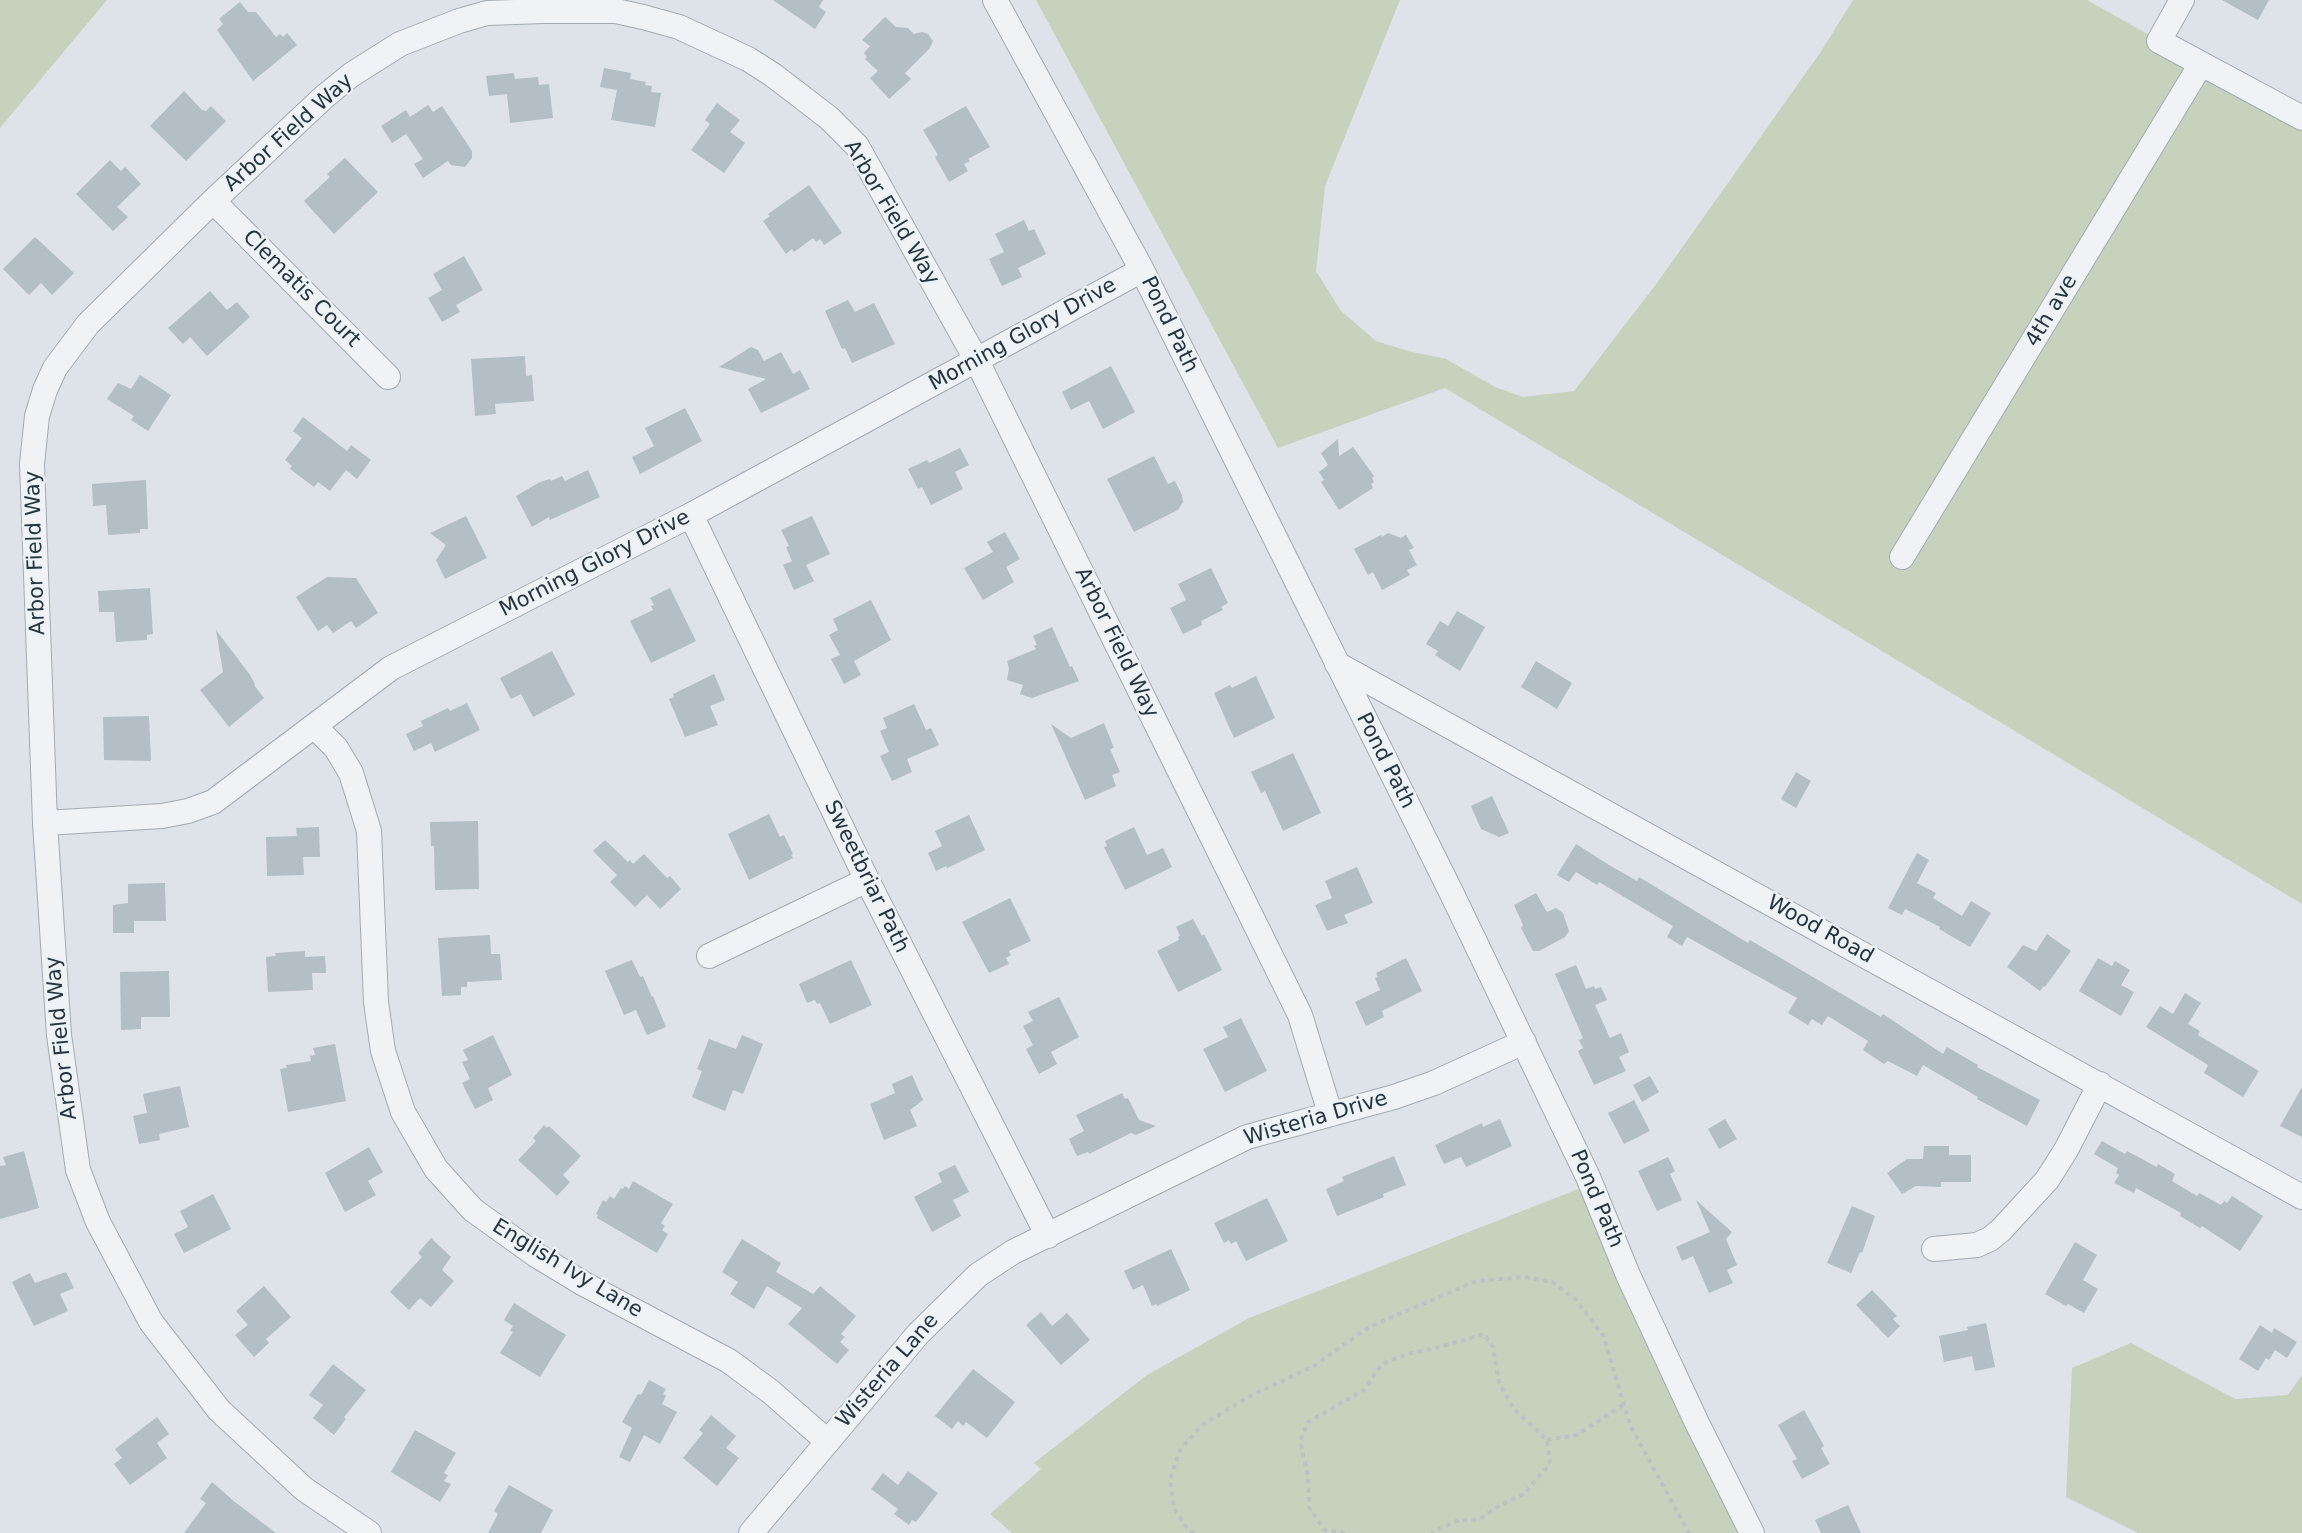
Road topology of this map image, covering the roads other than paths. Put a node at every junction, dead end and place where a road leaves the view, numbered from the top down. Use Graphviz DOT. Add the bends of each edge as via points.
graph roads {
  1 [pos="995,0"];
  2 [pos="2182,0"];
  3 [pos="2201,64"];
  4 [pos="2302,118"];
  5 [pos="213,201"];
  6 [pos="1142,270"];
  7 [pos="977,361"];
  8 [pos="388,377"];
  9 [pos="691,515"];
  10 [pos="1902,557"];
  11 [pos="1337,664"];
  12 [pos="314,726"];
  13 [pos="45,823"];
  14 [pos="867,880"];
  15 [pos="709,956"];
  16 [pos="1524,1042"];
  17 [pos="2100,1084"];
  18 [pos="1330,1113"];
  19 [pos="2302,1197"];
  20 [pos="1048,1236"];
  21 [pos="1934,1249"];
  22 [pos="827,1441"];
  23 [pos="369,1533"];
  24 [pos="751,1533"];
  25 [pos="1752,1533"];
  1 -- 6 [label="street, Pond Path"];
  2 -- 3 [label="street" via="2159,40"];
  3 -- 4 [label="street"];
  3 -- 10 [label="street, 4th ave"];
  5 -- 7 [label="street, Arbor Field Way" via="324,97 400,44 487,13 616,12 643,17 679,27 748,59 829,118 857,146"];
  5 -- 8 [label="street, Clematis Court"];
  5 -- 13 [label="street, Arbor Field Way" via="77,337 55,368 37,416 32,464"];
  6 -- 7 [label="street, Morning Glory Drive"];
  6 -- 11 [label="street, Pond Path"];
  7 -- 9 [label="street, Morning Glory Drive"];
  7 -- 18 [label="street, Arbor Field Way" via="1300,1015"];
  9 -- 12 [label="street, Morning Glory Drive" via="391,668"];
  9 -- 14 [label="street, Sweetbriar Path"];
  11 -- 16 [label="street, Pond Path"];
  11 -- 17 [label="street, Wood Road"];
  12 -- 13 [label="street, Morning Glory Drive" via="213,802 162,816"];
  12 -- 22 [label="street, English Ivy Lane" via="336,748 351,773 369,831 376,1002 383,1051 403,1112 436,1169 473,1210 536,1255 729,1360"];
  13 -- 23 [label="street, Arbor Field Way" via="67,1104 78,1170 98,1221 151,1322 219,1410 304,1489"];
  14 -- 15 [label="street"];
  14 -- 20 [label="street, Sweetbriar Path"];
  16 -- 18 [label="street, Wisteria Drive" via="1434,1083"];
  16 -- 25 [label="street, Pond Path" via="1588,1177 1628,1275"];
  17 -- 19 [label="street, Wood Road"];
  17 -- 21 [label="street" via="2047,1180 2001,1230 1977,1245"];
  18 -- 20 [label="street, Wisteria Drive" via="1247,1137"];
  20 -- 22 [label="street, Wisteria Lane" via="1013,1252 978,1275 918,1334"];
  22 -- 24 [label="street, Wisteria Lane"];
}
